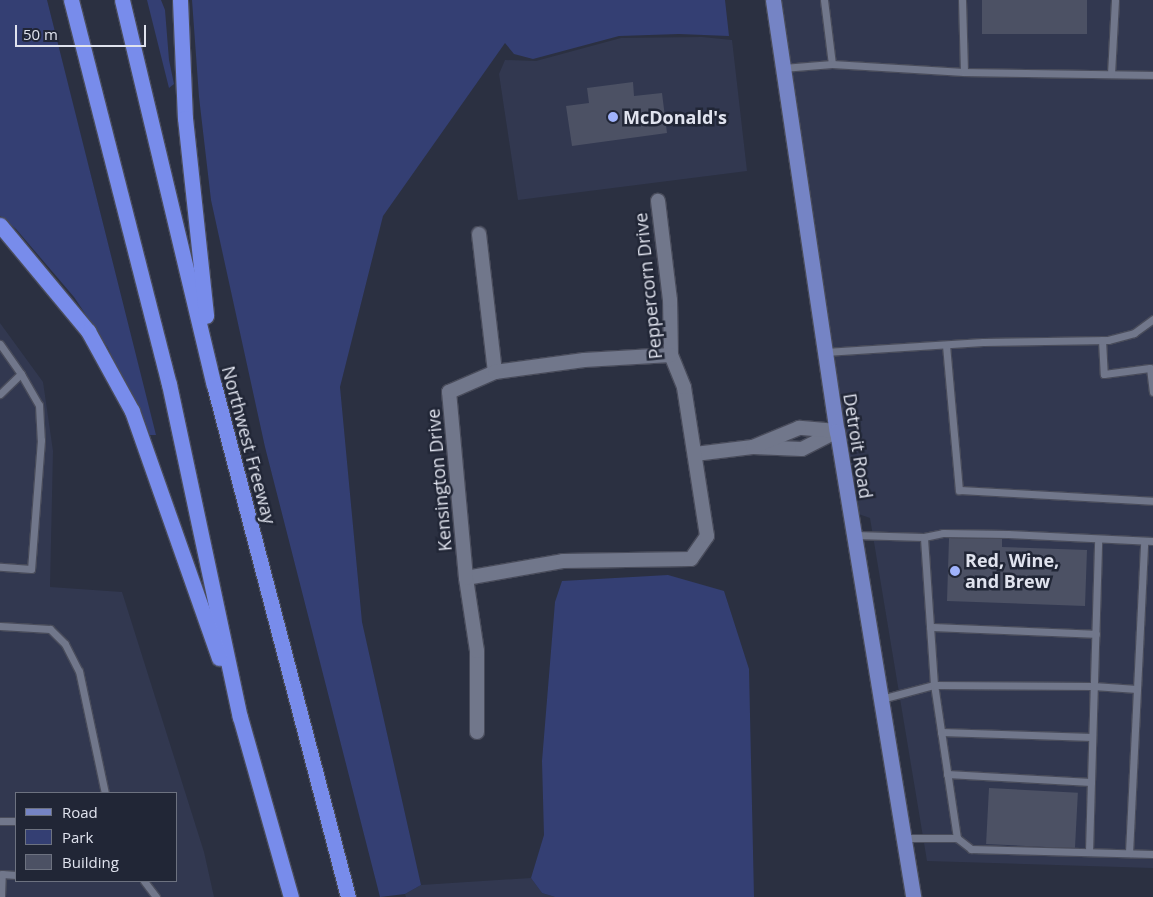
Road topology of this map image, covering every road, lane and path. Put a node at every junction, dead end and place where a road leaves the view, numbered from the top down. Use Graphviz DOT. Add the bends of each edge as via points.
graph roads {
  1 [pos="72,0"];
  2 [pos="122,0"];
  3 [pos="180,0"];
  4 [pos="773,0"];
  5 [pos="824,0"];
  6 [pos="962,0"];
  7 [pos="1115,0"];
  8 [pos="832,64"];
  9 [pos="783,68"];
  10 [pos="964,72"];
  11 [pos="1111,74"];
  12 [pos="1153,75"];
  13 [pos="658,201"];
  14 [pos="0,225"];
  15 [pos="480,234"];
  16 [pos="1153,319"];
  17 [pos="1102,340"];
  18 [pos="0,344"];
  19 [pos="946,345"];
  20 [pos="825,352"];
  21 [pos="671,355"];
  22 [pos="495,372"];
  23 [pos="22,374"];
  24 [pos="214,384"];
  25 [pos="1153,392"];
  26 [pos="0,394"];
  27 [pos="837,431"];
  28 [pos="753,447"];
  29 [pos="695,454"];
  30 [pos="1153,501"];
  31 [pos="854,535"];
  32 [pos="924,537"];
  33 [pos="1098,540"];
  34 [pos="1144,541"];
  35 [pos="1153,541"];
  36 [pos="0,567"];
  37 [pos="466,578"];
  38 [pos="0,626"];
  39 [pos="930,627"];
  40 [pos="1096,634"];
  41 [pos="934,685"];
  42 [pos="1093,686"];
  43 [pos="1137,689"];
  44 [pos="880,699"];
  45 [pos="240,717"];
  46 [pos="478,732"];
  47 [pos="941,732"];
  48 [pos="1092,738"];
  49 [pos="947,774"];
  50 [pos="1091,782"];
  51 [pos="105,792"];
  52 [pos="0,821"];
  53 [pos="15,821"];
  54 [pos="903,838"];
  55 [pos="956,838"];
  56 [pos="1089,852"];
  57 [pos="1129,853"];
  58 [pos="1153,854"];
  59 [pos="15,874"];
  60 [pos="145,882"];
  61 [pos="0,897"];
  62 [pos="156,897"];
  63 [pos="291,897"];
  64 [pos="348,897"];
  65 [pos="912,897"];
  1 -- 45 [label="highway" via="169,384"];
  2 -- 24 [label="highway, Northwest Freeway"];
  3 -- 24 [label="highway" via="185,118"];
  4 -- 9 [label="main road, Detroit Road"];
  5 -- 8 [label="lane"];
  6 -- 10 [label="lane"];
  7 -- 11 [label="lane"];
  8 -- 9 [label="lane"];
  8 -- 10 [label="lane"];
  9 -- 20 [label="main road, Detroit Road"];
  10 -- 11 [label="lane"];
  11 -- 12 [label="lane"];
  13 -- 21 [label="street, Peppercorn Drive" via="670,300"];
  14 -- 45 [label="highway" via="88,331 132,411"];
  15 -- 22 [label="street"];
  16 -- 17 [label="lane" via="1134,333"];
  17 -- 19 [label="lane"];
  17 -- 25 [label="lane" via="1104,374 1150,368"];
  18 -- 23 [label="lane"];
  19 -- 20 [label="lane"];
  19 -- 30 [label="lane" via="959,490"];
  20 -- 27 [label="main road, Detroit Road"];
  21 -- 22 [label="street, Kensington Drive" via="584,360"];
  21 -- 29 [label="street, Peppercorn Drive" via="684,387"];
  22 -- 37 [label="street, Kensington Drive" via="449,392"];
  23 -- 26 [label="lane"];
  23 -- 36 [label="lane" via="39,405 40,414 32,569"];
  24 -- 64 [label="highway, Northwest Freeway"];
  27 -- 28 [label="street" via="799,428"];
  27 -- 28 [label="street" via="802,449"];
  27 -- 31 [label="main road, Detroit Road"];
  28 -- 29 [label="street"];
  29 -- 37 [label="street, Peppercorn Drive" via="707,536 691,559 563,561"];
  31 -- 32 [label="lane"];
  31 -- 44 [label="main road, Detroit Road"];
  32 -- 33 [label="lane" via="944,533 1008,534"];
  32 -- 39 [label="lane"];
  33 -- 34 [label="lane"];
  33 -- 40 [label="lane"];
  34 -- 35 [label="lane"];
  34 -- 43 [label="lane"];
  37 -- 46 [label="street, Kensington Drive" via="477,651"];
  38 -- 51 [label="lane" via="50,629 65,644 79,671"];
  39 -- 40 [label="lane"];
  39 -- 41 [label="lane"];
  40 -- 42 [label="lane"];
  41 -- 42 [label="lane"];
  41 -- 44 [label="lane"];
  41 -- 47 [label="lane"];
  42 -- 43 [label="lane"];
  42 -- 48 [label="lane"];
  43 -- 57 [label="lane"];
  44 -- 54 [label="main road, Detroit Road"];
  45 -- 63 [label="highway"];
  47 -- 48 [label="lane"];
  47 -- 49 [label="lane"];
  48 -- 50 [label="lane"];
  49 -- 50 [label="lane"];
  49 -- 55 [label="lane"];
  50 -- 56 [label="lane"];
  52 -- 53 [label="lane"];
  54 -- 55 [label="lane"];
  54 -- 65 [label="main road, Detroit Road"];
  55 -- 56 [label="lane" via="972,849"];
  56 -- 57 [label="lane"];
  57 -- 58 [label="lane"];
  59 -- 61 [label="lane" via="2,874"];
  60 -- 62 [label="lane"];
}
